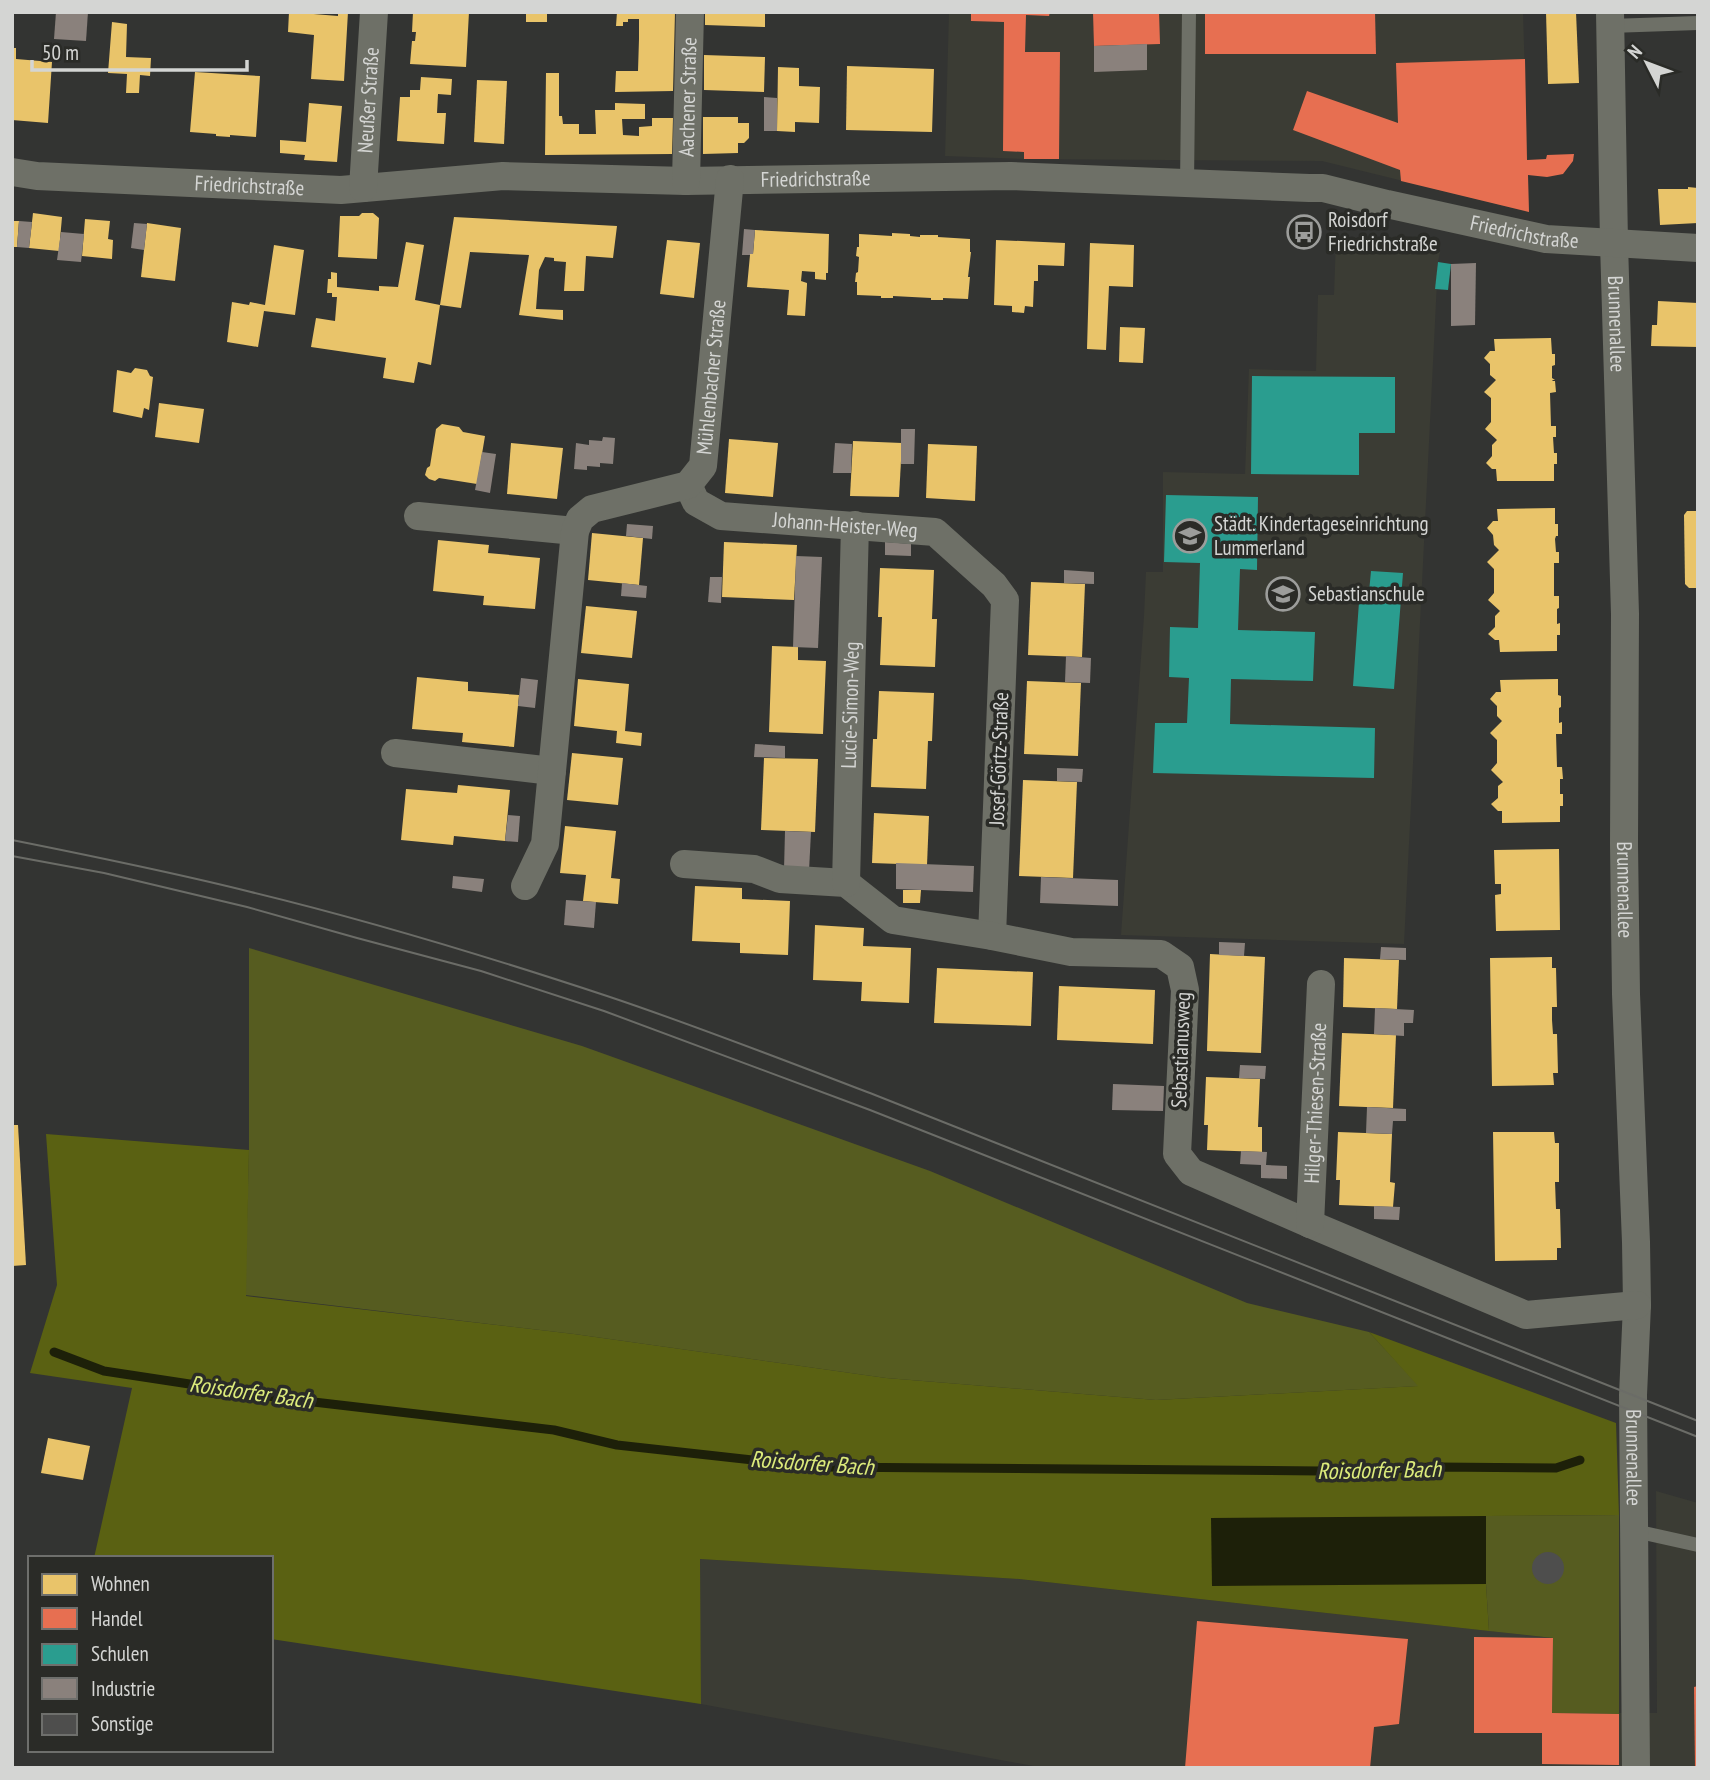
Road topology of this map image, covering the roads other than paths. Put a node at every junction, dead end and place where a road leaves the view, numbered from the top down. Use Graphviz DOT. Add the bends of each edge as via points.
graph roads {
  1 [pos="374,12"];
  2 [pos="690,12"];
  3 [pos="1189,12"];
  4 [pos="1610,19"];
  5 [pos="1698,23"];
  6 [pos="12,172"];
  7 [pos="730,179"];
  8 [pos="686,181"];
  9 [pos="1187,184"];
  10 [pos="363,188"];
  11 [pos="1614,243"];
  12 [pos="1698,248"];
  13 [pos="688,485"];
  14 [pos="418,516"];
  15 [pos="855,525"];
  16 [pos="575,531"];
  17 [pos="994,585"];
  18 [pos="395,753"];
  19 [pos="552,771"];
  20 [pos="684,864"];
  21 [pos="846,883"];
  22 [pos="525,886"];
  23 [pos="992,936"];
  24 [pos="1321,984"];
  25 [pos="1310,1224"];
  26 [pos="1637,1305"];
  27 [pos="1635,1531"];
  28 [pos="1698,1545"];
  29 [pos="1636,1768"];
  1 -- 10 [label="street, Neußer Straße"];
  2 -- 8 [label="street, Aachener Straße"];
  3 -- 9 [label="lane"];
  4 -- 5 [label="lane"];
  4 -- 11 [label="street, Brunnenallee"];
  6 -- 10 [label="street, Friedrichstraße"];
  7 -- 8 [label="street, Friedrichstraße"];
  7 -- 9 [label="street, Friedrichstraße" via="1011,176"];
  7 -- 13 [label="street, Mühlenbacher Straße" via="703,467"];
  8 -- 10 [label="street, Friedrichstraße" via="503,176"];
  9 -- 11 [label="street, Friedrichstraße" via="1323,188 1546,239"];
  11 -- 12 [label="street, Friedrichstraße"];
  11 -- 26 [label="street, Brunnenallee" via="1625,602 1626,994"];
  13 -- 15 [label="street, Johann-Heister-Weg" via="696,502 721,516"];
  13 -- 16 [label="street" via="592,509"];
  14 -- 16 [label="street"];
  15 -- 17 [label="street, Johann-Heister-Weg" via="934,531"];
  15 -- 21 [label="street, Lucie-Simon-Weg"];
  16 -- 19 [label="street"];
  17 -- 23 [label="street, Josef-Görtz-Straße" via="1005,600"];
  18 -- 19 [label="street"];
  19 -- 22 [label="street" via="545,844"];
  20 -- 21 [label="street" via="754,869 780,879"];
  21 -- 23 [label="street, Sebastianusweg" via="893,920"];
  23 -- 25 [label="street, Sebastianusweg" via="1071,952 1161,954 1180,967 1185,990 1177,1154 1191,1172"];
  24 -- 25 [label="street, Hilger-Thiesen-Straße"];
  25 -- 26 [label="street, Sebastianusweg" via="1527,1315"];
  26 -- 27 [label="street, Brunnenallee"];
  27 -- 28 [label="lane"];
  27 -- 29 [label="street, Brunnenallee"];
}
